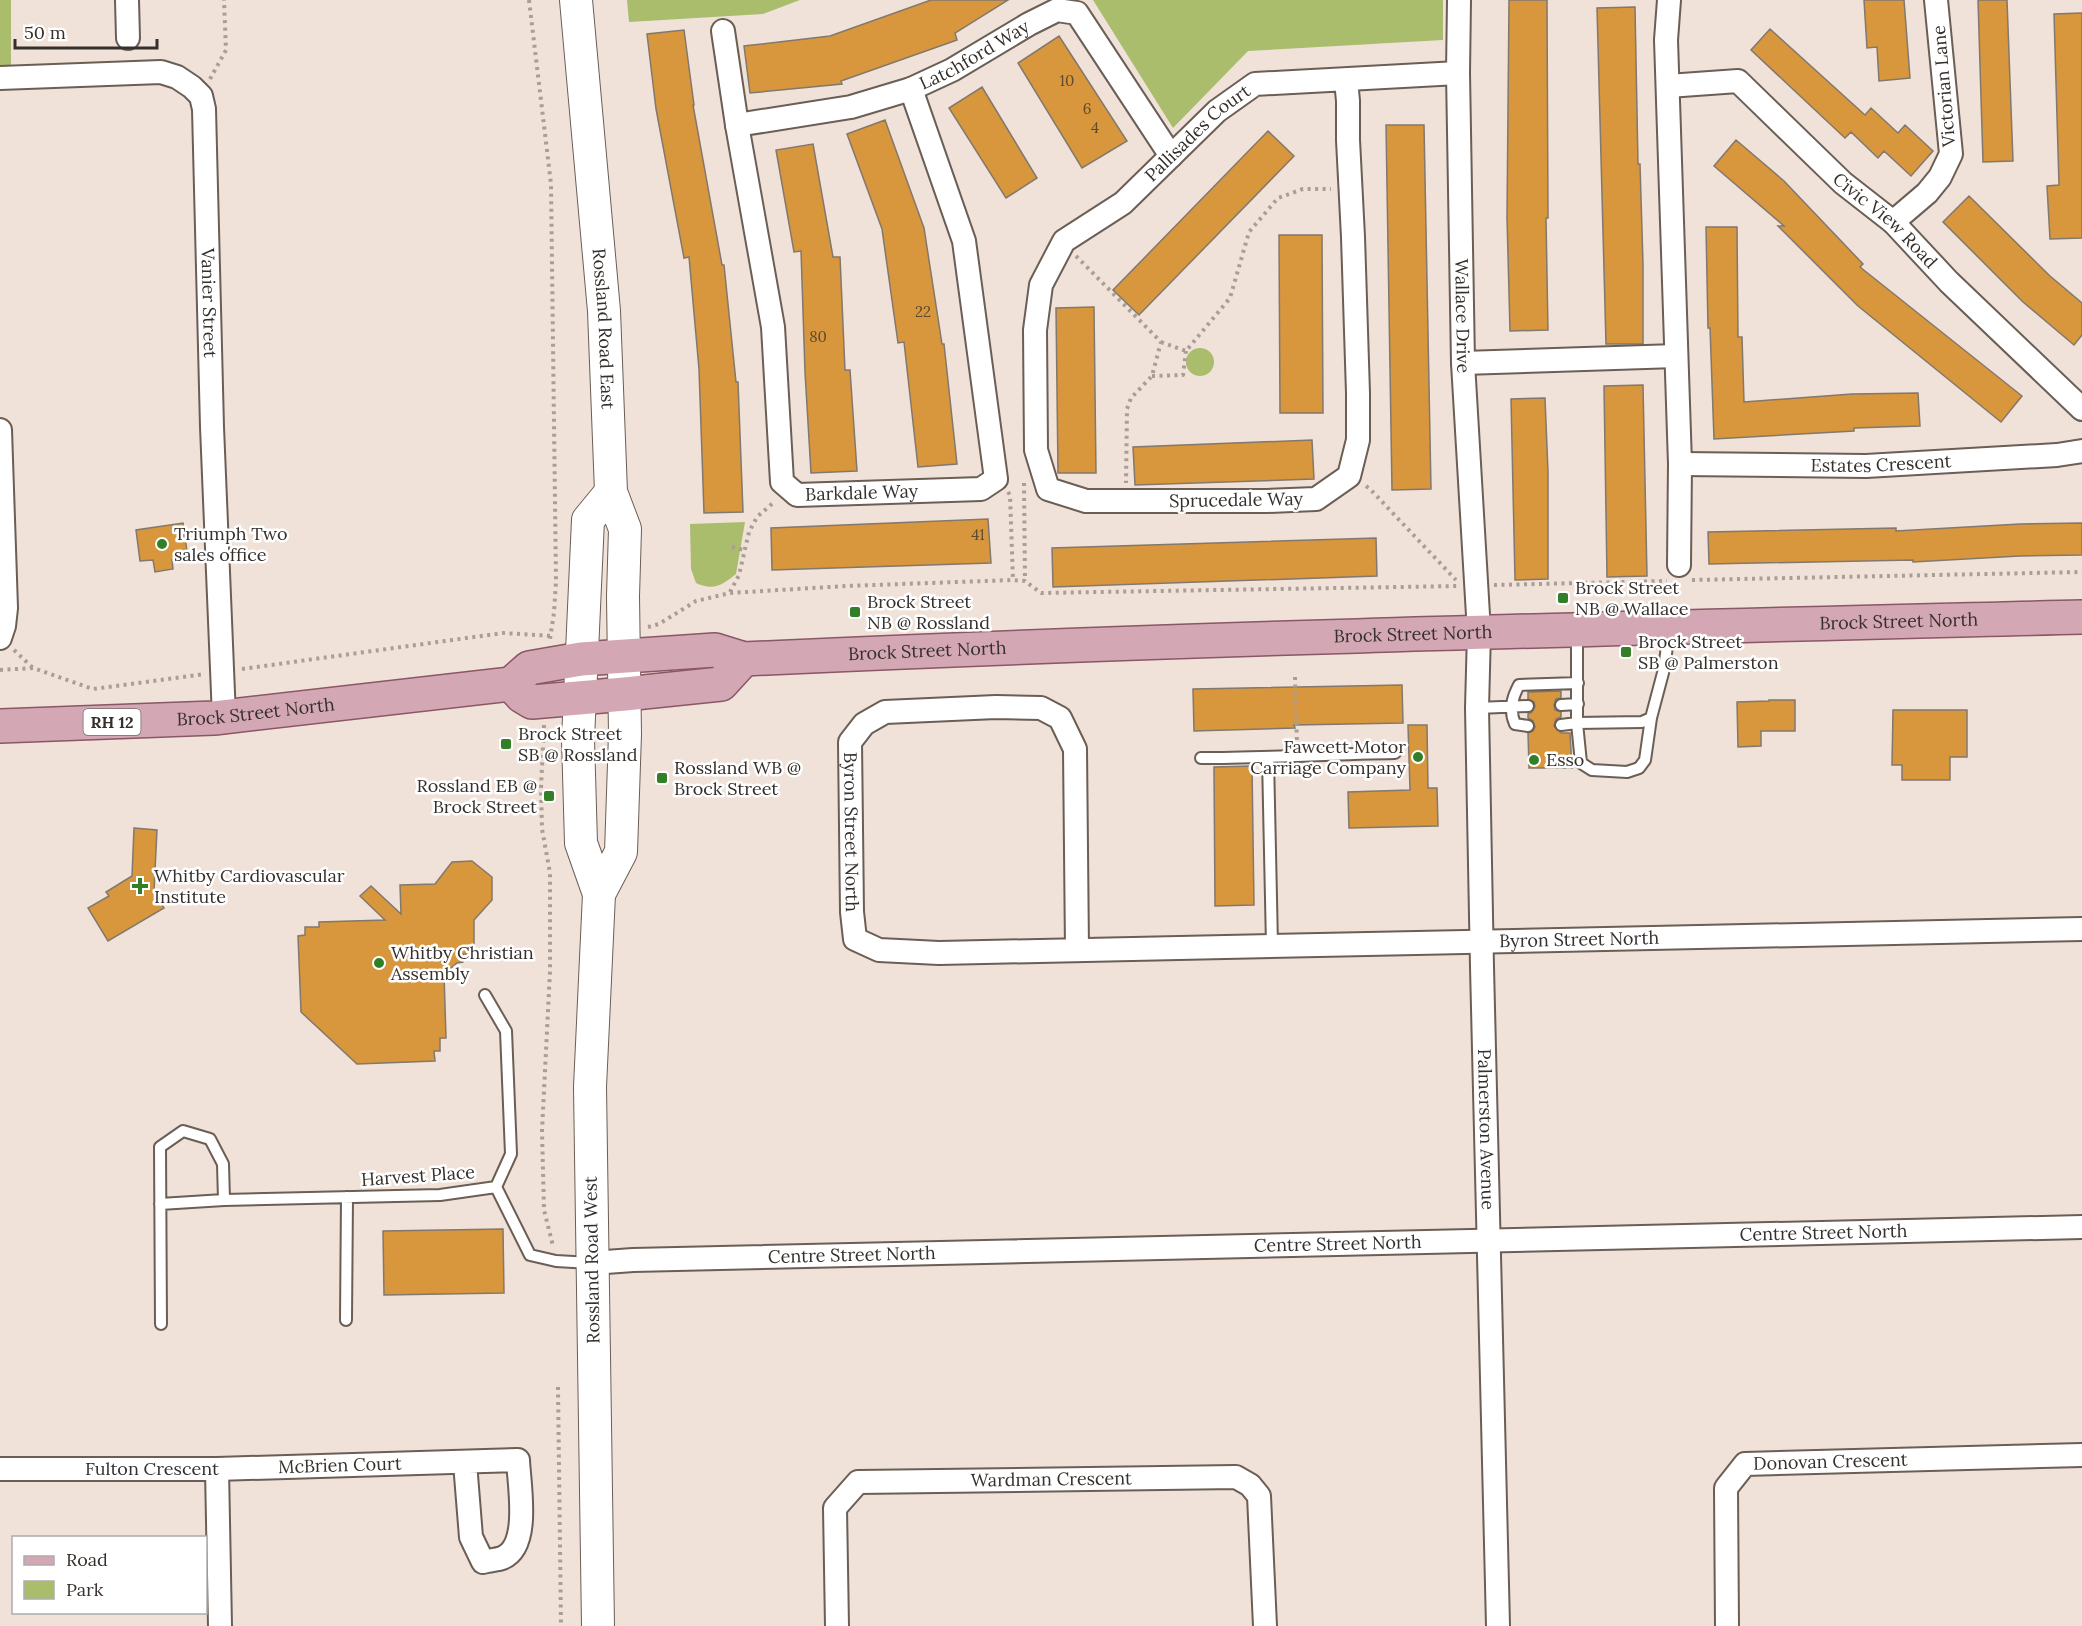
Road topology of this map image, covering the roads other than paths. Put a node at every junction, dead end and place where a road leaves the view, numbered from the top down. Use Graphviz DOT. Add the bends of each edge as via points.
graph roads {
  1 [pos="127,0"];
  2 [pos="576,0"];
  3 [pos="1459,0"];
  4 [pos="1669,0"];
  5 [pos="1936,0"];
  6 [pos="723,31"];
  7 [pos="128,38"];
  8 [pos="1458,74"];
  9 [pos="0,78"];
  10 [pos="1346,80"];
  11 [pos="1668,86"];
  12 [pos="911,89"];
  13 [pos="737,125"];
  14 [pos="1171,156"];
  15 [pos="1893,222"];
  16 [pos="1064,241"];
  17 [pos="1676,356"];
  18 [pos="1463,363"];
  19 [pos="2082,409"];
  20 [pos="0,430"];
  21 [pos="2082,451"];
  22 [pos="1680,464"];
  23 [pos="611,492"];
  24 [pos="1679,575"];
  25 [pos="2082,617"];
  26 [pos="1669,627"];
  27 [pos="1577,628"];
  28 [pos="1479,632"];
  29 [pos="1,638"];
  30 [pos="625,645"];
  31 [pos="582,646"];
  32 [pos="744,659"];
  33 [pos="1578,683"];
  34 [pos="511,684"];
  35 [pos="625,694"];
  36 [pos="579,696"];
  37 [pos="1578,704"];
  38 [pos="1561,705"];
  39 [pos="1511,706"];
  40 [pos="1528,706"];
  41 [pos="1477,708"];
  42 [pos="224,717"];
  43 [pos="1651,718"];
  44 [pos="1577,723"];
  45 [pos="1561,724"];
  46 [pos="0,726"];
  47 [pos="1528,726"];
  48 [pos="1395,753"];
  49 [pos="1201,758"];
  50 [pos="1268,758"];
  51 [pos="599,894"];
  52 [pos="2082,928"];
  53 [pos="1481,941"];
  54 [pos="1272,945"];
  55 [pos="1077,949"];
  56 [pos="484,995"];
  57 [pos="496,1187"];
  58 [pos="347,1197"];
  59 [pos="224,1200"];
  60 [pos="160,1204"];
  61 [pos="2082,1227"];
  62 [pos="1488,1240"];
  63 [pos="592,1263"];
  64 [pos="345,1320"];
  65 [pos="161,1324"];
  66 [pos="2082,1455"];
  67 [pos="465,1463"];
  68 [pos="0,1469"];
  69 [pos="217,1469"];
  70 [pos="220,1626"];
  71 [pos="598,1626"];
  72 [pos="837,1626"];
  73 [pos="1264,1626"];
  74 [pos="1498,1626"];
  75 [pos="1727,1626"];
  1 -- 7 [label="street"];
  2 -- 23 [label="main road, Rossland Road East" via="604,311"];
  3 -- 8 [label="street, Wallace Drive"];
  4 -- 11 [label="street"];
  5 -- 15 [label="street, Victorian Lane" via="1951,154 1927,193"];
  6 -- 13 [label="street, Barkdale Way"];
  8 -- 10 [label="street, Pallisades Court"];
  8 -- 18 [label="street, Wallace Drive"];
  9 -- 42 [label="street, Vanier Street" via="161,72 177,77 201,96 207,171"];
  10 -- 14 [label="street, Pallisades Court" via="1256,84 1217,111"];
  10 -- 16 [label="street, Sprucedale Way" via="1358,440 1349,476 1316,499 1086,501 1048,489 1036,450 1035,330 1041,285"];
  11 -- 15 [label="street, Civic View Road" via="1738,81 1843,183"];
  11 -- 17 [label="street"];
  12 -- 13 [label="street, Latchford Way" via="851,107"];
  12 -- 13 [label="street, Barkdale Way" via="964,241 996,479 981,489 797,495 782,482 773,327"];
  12 -- 14 [label="street, Latchford Way" via="1057,10 1077,13"];
  14 -- 16 [label="street, Pallisades Court" via="1123,203"];
  15 -- 19 [label="street, Civic View Road" via="1949,282"];
  17 -- 18 [label="street"];
  17 -- 22 [label="street"];
  18 -- 28 [label="street, Wallace Drive" via="1465,589"];
  20 -- 29 [label="street" via="6,608"];
  21 -- 22 [label="street, Estates Crescent" via="1866,466"];
  22 -- 24 [label="street"];
  23 -- 30 [label="main road, Rossland Road East" via="626,529"];
  23 -- 31 [label="main road" via="588,520"];
  25 -- 26 [label="main road, Brock Street North"];
  26 -- 27 [label="main road, Brock Street North"];
  26 -- 43 [label="lane" via="1664,669"];
  27 -- 28 [label="main road, Brock Street North"];
  27 -- 33 [label="lane"];
  28 -- 32 [label="main road, Brock Street North" via="1009,646"];
  28 -- 41 [label="street, Palmerston Avenue"];
  30 -- 31 [label="main road, Brock Street North / RH 12"];
  30 -- 32 [label="main road, Brock Street North" via="715,650"];
  30 -- 35 [label="main road, Rossland Road East"];
  31 -- 34 [label="main road, Brock Street North / RH 12" via="548,651"];
  31 -- 36 [label="main road, Rossland Road West"];
  32 -- 35 [label="main road" via="721,684"];
  33 -- 37 [label="lane"];
  33 -- 39 [label="lane" via="1519,685"];
  34 -- 36 [label="main road" via="532,702"];
  34 -- 42 [label="main road, Brock Street North / RH 12"];
  35 -- 36 [label="main road"];
  35 -- 51 [label="main road, Rossland Road West" via="621,852"];
  36 -- 51 [label="main road, Rossland Road West" via="581,843"];
  37 -- 38 [label="lane"];
  37 -- 44 [label="lane"];
  39 -- 40 [label="lane"];
  39 -- 41 [label="lane"];
  39 -- 47 [label="lane" via="1515,724"];
  41 -- 53 [label="street, Palmerston Avenue"];
  42 -- 46 [label="main road, Brock Street North / RH 12"];
  43 -- 44 [label="lane" via="1642,722"];
  43 -- 44 [label="lane" via="1645,760 1639,768 1628,772 1592,770 1581,763"];
  44 -- 45 [label="lane"];
  48 -- 50 [label="lane"];
  49 -- 50 [label="lane"];
  50 -- 54 [label="lane"];
  51 -- 63 [label="main road, Rossland Road West" via="590,1087"];
  52 -- 53 [label="street, Byron Street North"];
  53 -- 54 [label="street, Byron Street North"];
  53 -- 62 [label="street, Palmerston Avenue"];
  54 -- 55 [label="street, Byron Street North"];
  55 -- 55 [label="street, Byron Street North" via="939,953 879,950 855,939 850,742 864,724 885,712 918,709 1041,708 1060,718 1075,748"];
  56 -- 57 [label="lane" via="506,1031 511,1154"];
  57 -- 58 [label="lane, Harvest Place" via="440,1195"];
  57 -- 63 [label="lane, Harvest Place" via="530,1255"];
  58 -- 59 [label="lane, Harvest Place"];
  58 -- 64 [label="lane, Harvest Place"];
  59 -- 60 [label="lane, Harvest Place"];
  59 -- 60 [label="lane" via="224,1164 210,1139 183,1131 160,1147"];
  60 -- 65 [label="lane"];
  61 -- 62 [label="street, Centre Street North"];
  62 -- 63 [label="street, Centre Street North"];
  62 -- 74 [label="street, Palmerston Avenue"];
  63 -- 71 [label="main road, Rossland Road West"];
  66 -- 75 [label="street, Donovan Crescent" via="1745,1464 1726,1488"];
  67 -- 69 [label="street, McBrien Court"];
  68 -- 69 [label="street, Fulton Crescent"];
  69 -- 70 [label="street, Fulton Crescent"];
  72 -- 73 [label="street, Wardman Crescent" via="835,1508 858,1482 1236,1477 1259,1496"];
}
